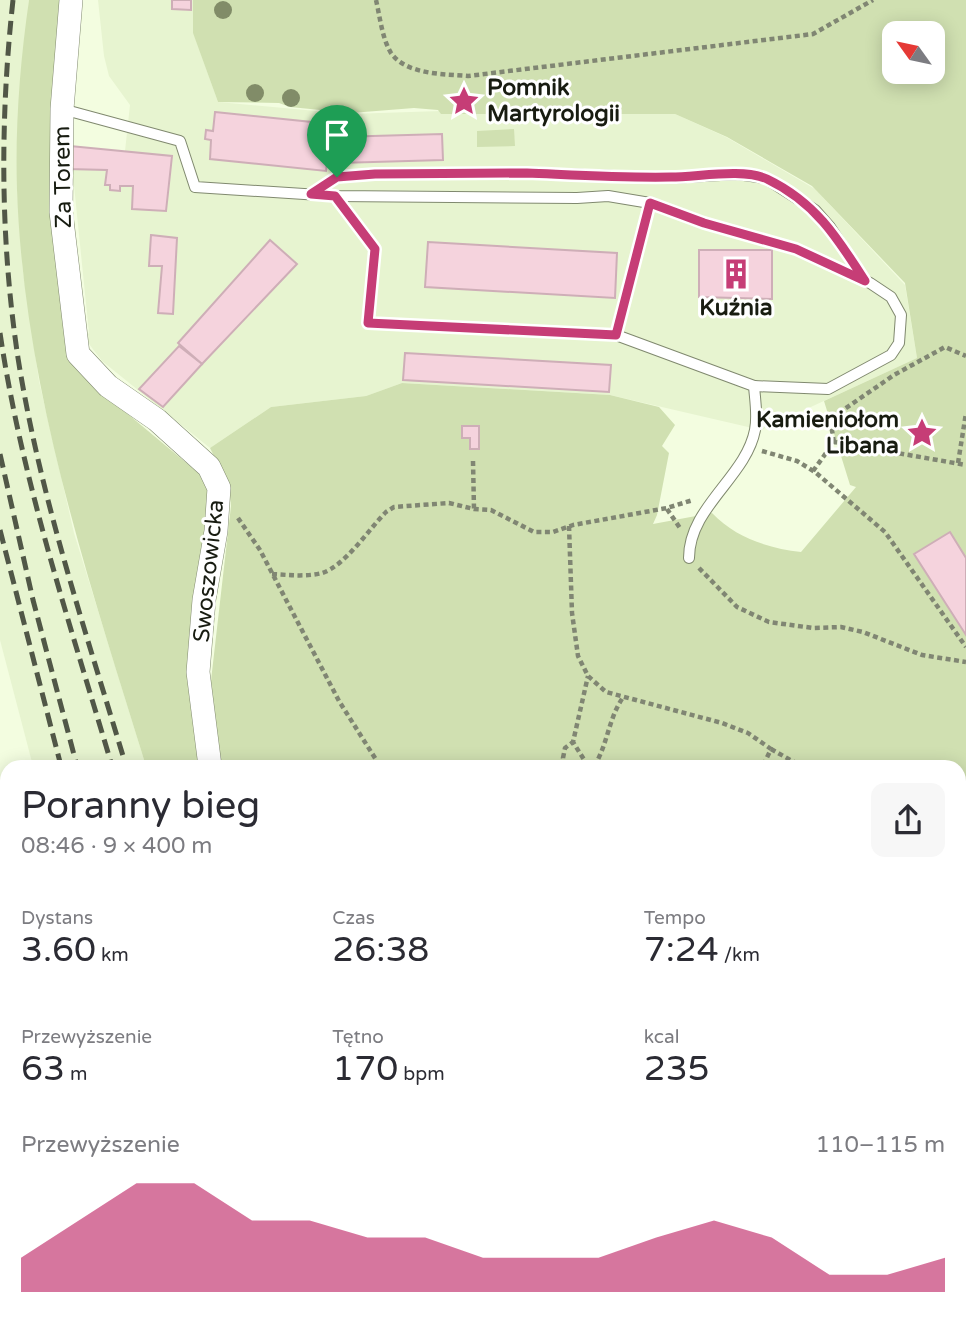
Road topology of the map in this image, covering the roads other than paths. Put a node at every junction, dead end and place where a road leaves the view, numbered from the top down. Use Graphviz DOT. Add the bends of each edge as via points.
graph roads {
  1 [pos="71,0"];
  2 [pos="62,109"];
  3 [pos="311,194"];
  4 [pos="335,196"];
  5 [pos="650,203"];
  6 [pos="865,281"];
  7 [pos="616,335"];
  8 [pos="78,354"];
  9 [pos="754,386"];
  10 [pos="689,558"];
  11 [pos="209,760"];
  1 -- 2 [label="street, Za Torem"];
  2 -- 3 [label="lane" via="180,141 195,187"];
  2 -- 8 [label="street, Za Torem" via="61,212"];
  3 -- 4 [label="lane"];
  3 -- 6 [label="lane" via="337,177 375,174 737,174 765,178 815,210"];
  4 -- 5 [label="lane" via="608,196"];
  4 -- 7 [label="lane" via="375,249 368,323"];
  5 -- 6 [label="lane" via="796,249"];
  5 -- 7 [label="lane"];
  6 -- 9 [label="lane" via="891,297 901,315 899,342 891,355 828,389"];
  7 -- 9 [label="lane"];
  8 -- 11 [label="street, Swoszowicka" via="108,386 158,420 214,478 216,531 198,672"];
  9 -- 10 [label="lane" via="755,429 749,448 717,492 689,544"];
}
